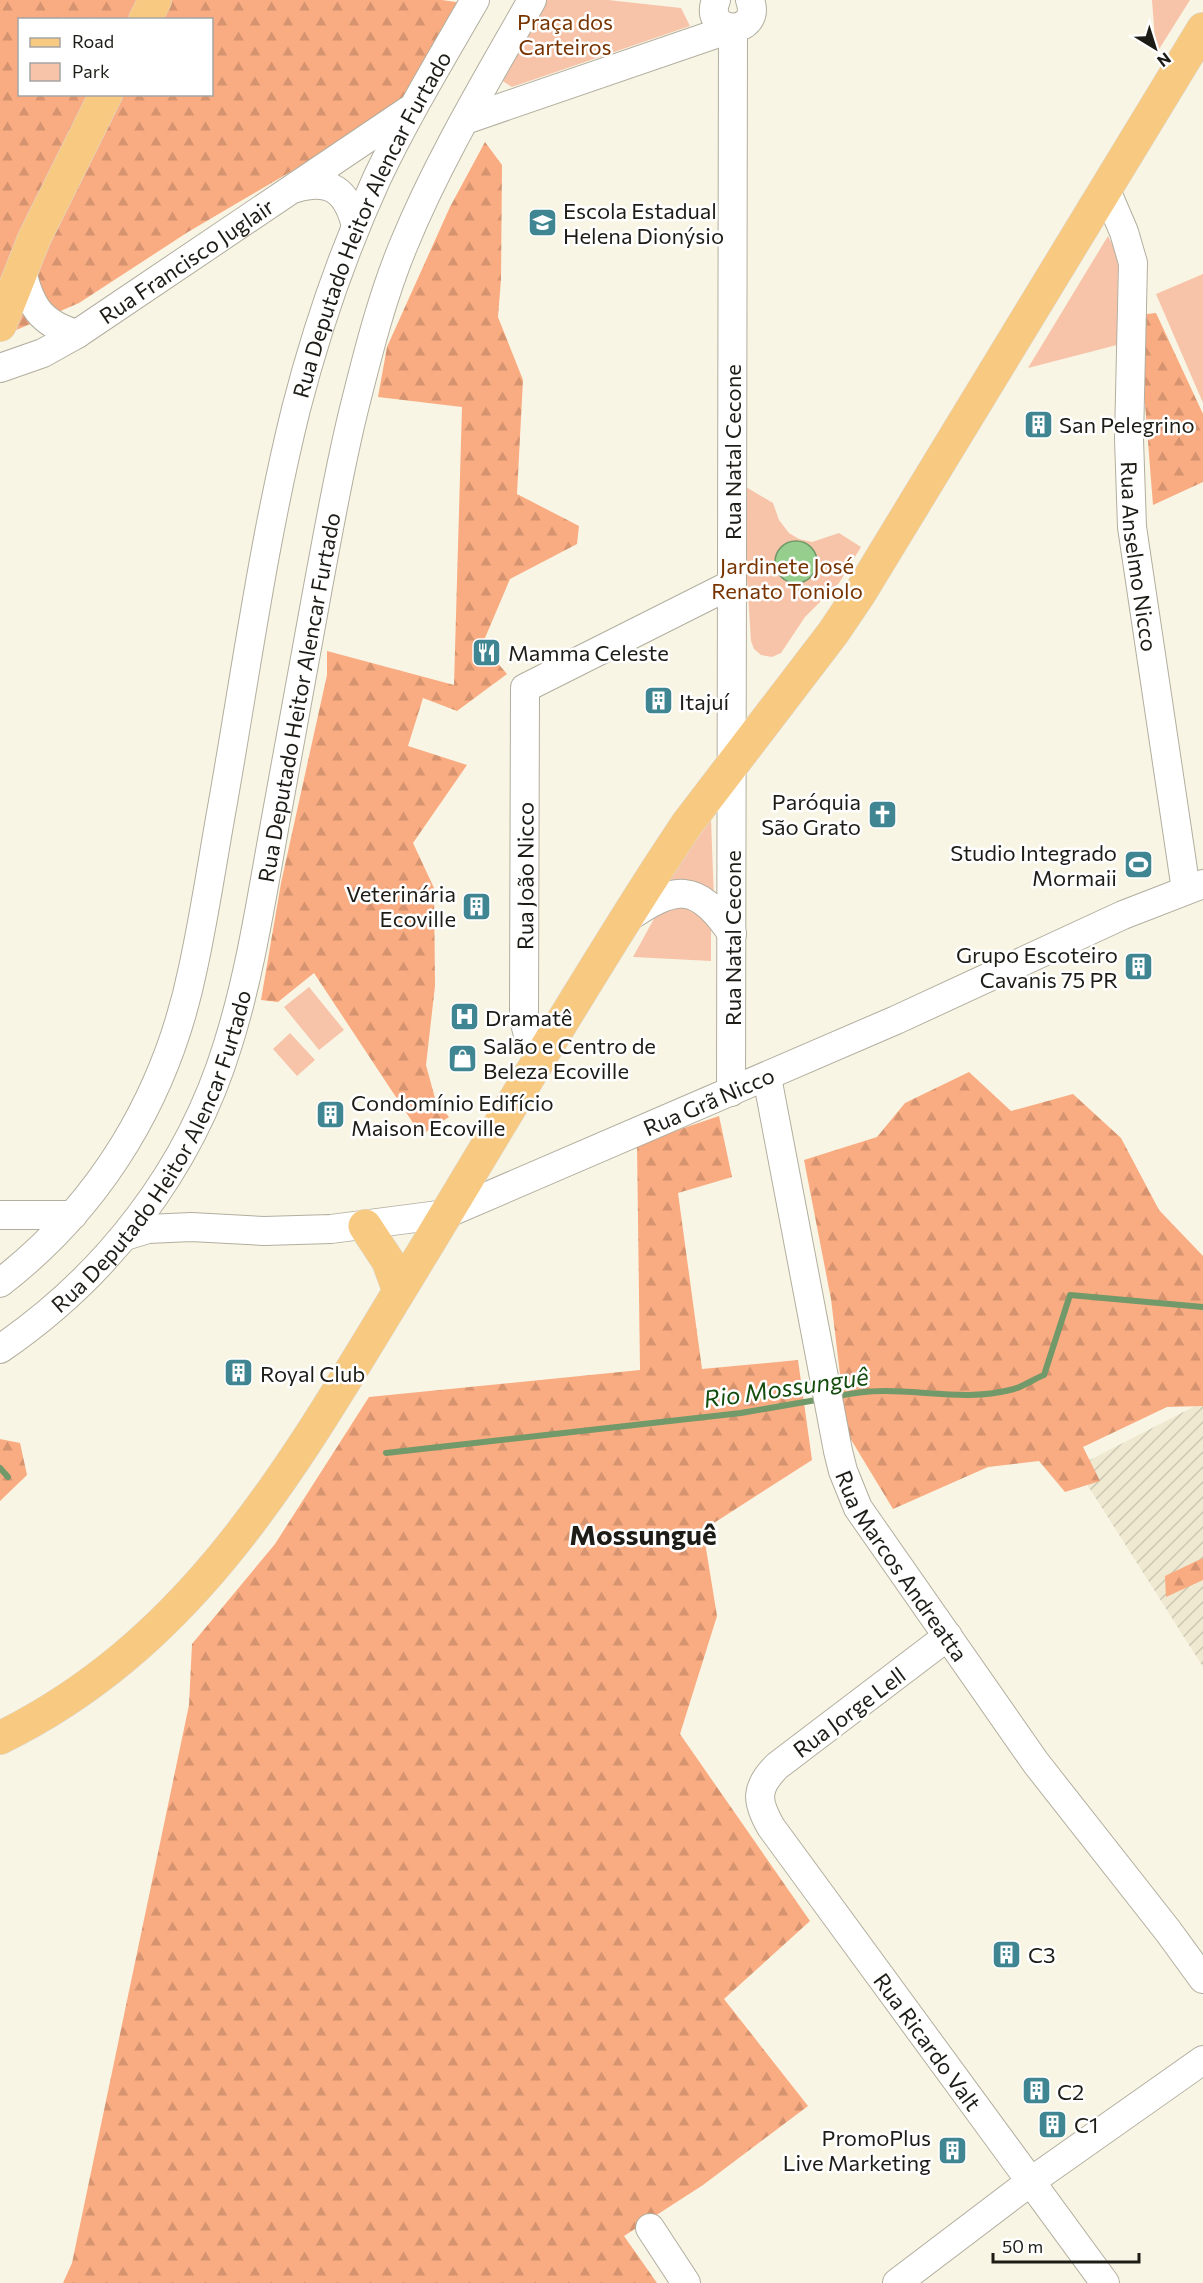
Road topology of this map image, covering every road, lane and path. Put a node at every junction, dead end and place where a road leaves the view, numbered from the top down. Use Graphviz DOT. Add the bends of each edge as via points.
graph roads {
  1 [pos="156,0"];
  2 [pos="475,0"];
  3 [pos="532,0"];
  4 [pos="716,0"];
  5 [pos="759,3"];
  6 [pos="146,18"];
  7 [pos="732,28"];
  8 [pos="1203,29"];
  9 [pos="105,96"];
  10 [pos="414,107"];
  11 [pos="465,120"];
  12 [pos="296,188"];
  13 [pos="1106,190"];
  14 [pos="356,226"];
  15 [pos="21,268"];
  16 [pos="0,325"];
  17 [pos="77,334"];
  18 [pos="0,368"];
  19 [pos="732,584"];
  20 [pos="732,765"];
  21 [pos="1194,887"];
  22 [pos="626,919"];
  23 [pos="732,934"];
  24 [pos="539,1059"];
  25 [pos="767,1077"];
  26 [pos="731,1092"];
  27 [pos="167,1178"];
  28 [pos="446,1214"];
  29 [pos="73,1215"];
  30 [pos="0,1217"];
  31 [pos="365,1226"];
  32 [pos="191,1227"];
  33 [pos="125,1236"];
  34 [pos="24,1265"];
  35 [pos="0,1283"];
  36 [pos="399,1291"];
  37 [pos="0,1349"];
  38 [pos="948,1636"];
  39 [pos="0,1738"];
  40 [pos="760,1794"];
  41 [pos="1203,1979"];
  42 [pos="1203,2060"];
  43 [pos="1030,2182"];
  44 [pos="650,2228"];
  45 [pos="686,2283"];
  46 [pos="897,2283"];
  47 [pos="1105,2283"];
  1 -- 6 [label="main road"];
  2 -- 10 [label="street, Rua Deputado Heitor Alencar Furtado"];
  3 -- 11 [label="street, Rua Deputado Heitor Alencar Furtado"];
  4 -- 7 [label="street" via="716,20"];
  5 -- 7 [label="street" via="749,20"];
  7 -- 11 [label="street"];
  7 -- 19 [label="street, Rua Natal Cecone"];
  8 -- 13 [label="main road"];
  9 -- 15 [label="main road"];
  10 -- 12 [label="street, Rua Francisco Juglair"];
  10 -- 14 [label="street, Rua Deputado Heitor Alencar Furtado"];
  11 -- 27 [label="street, Rua Deputado Heitor Alencar Furtado" via="402,248 373,338 337,487 246,980 210,1093"];
  12 -- 14 [label="street, Rua Francisco Juglair" via="312,183 335,189 352,210"];
  12 -- 17 [label="street, Rua Francisco Juglair"];
  13 -- 20 [label="main road" via="860,593"];
  13 -- 21 [label="street, Rua Anselmo Nicco" via="1133,263 1129,439 1132,528"];
  14 -- 29 [label="street, Rua Deputado Heitor Alencar Furtado" via="296,411 185,1001 162,1072 134,1132"];
  15 -- 16 [label="main road"];
  15 -- 17 [label="street, Rua Francisco Juglair" via="27,293 39,312 54,326"];
  17 -- 18 [label="street, Rua Francisco Juglair" via="43,353"];
  19 -- 20 [label="street, Rua Natal Cecone"];
  19 -- 24 [label="street, Rua João Nicco" via="525,688 524,1013 525,1027"];
  20 -- 22 [label="main road" via="687,824"];
  20 -- 23 [label="street, Rua Natal Cecone"];
  21 -- 25 [label="street, Rua Grã Nicco" via="1097,926"];
  22 -- 23 [label="street" via="660,898 687,893 709,904"];
  22 -- 24 [label="main road"];
  23 -- 26 [label="street, Rua Natal Cecone"];
  24 -- 28 [label="main road"];
  25 -- 26 [label="street, Rua Grã Nicco"];
  25 -- 38 [label="street, Rua Marcos Andreatta" via="843,1472 858,1508"];
  26 -- 28 [label="street, Rua Grã Nicco"];
  27 -- 32 [label="street" via="173,1208"];
  27 -- 33 [label="street, Rua Deputado Heitor Alencar Furtado"];
  28 -- 31 [label="street, Rua Grã Nicco"];
  28 -- 36 [label="main road"];
  29 -- 30 [label="street"];
  29 -- 34 [label="street, Rua Deputado Heitor Alencar Furtado"];
  30 -- 34 [label="street" via="18,1236"];
  31 -- 32 [label="street, Rua Grã Nicco" via="296,1231"];
  31 -- 36 [label="main road" via="388,1260"];
  32 -- 33 [label="street, Rua Grã Nicco" via="148,1229"];
  33 -- 37 [label="street, Rua Deputado Heitor Alencar Furtado" via="81,1283"];
  34 -- 35 [label="street, Rua Deputado Heitor Alencar Furtado"];
  36 -- 39 [label="main road" via="260,1511 214,1570 141,1644 75,1694"];
  38 -- 40 [label="street, Rua Jorge Lell" via="777,1766"];
  38 -- 41 [label="street, Rua Marcos Andreatta" via="1059,1794"];
  40 -- 43 [label="street, Rua Ricardo Valt" via="760,1804 771,1827"];
  42 -- 43 [label="street"];
  43 -- 46 [label="street"];
  43 -- 47 [label="street, Rua Ricardo Valt"];
  44 -- 45 [label="street"];
}
